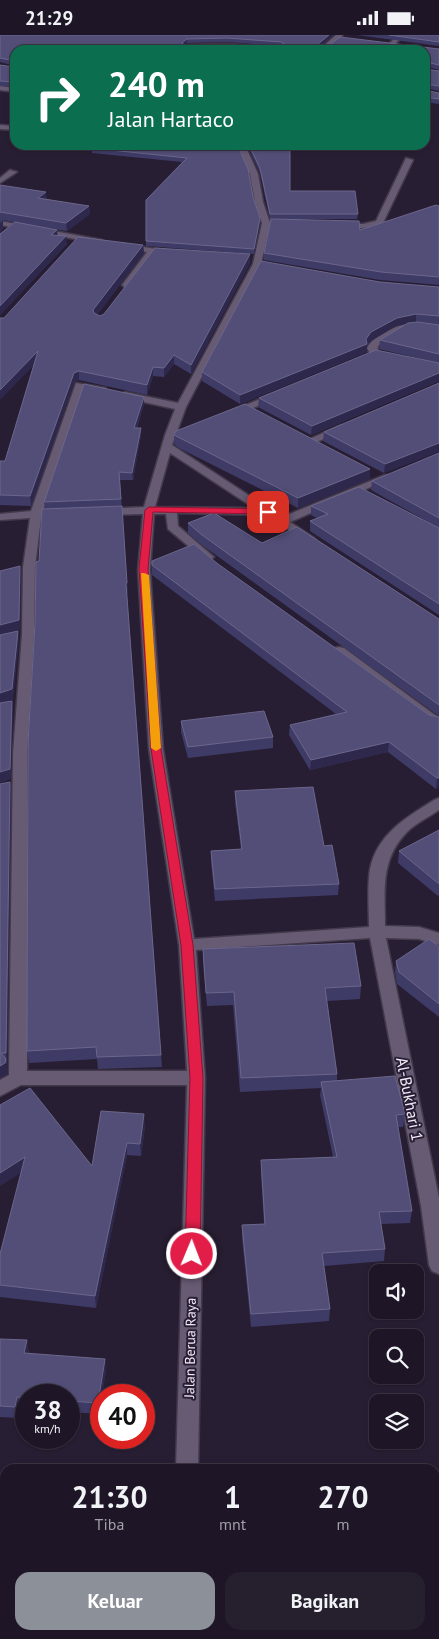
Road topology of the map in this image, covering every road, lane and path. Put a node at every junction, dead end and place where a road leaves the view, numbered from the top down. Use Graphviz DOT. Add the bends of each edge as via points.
graph roads {
  1 [pos="401,35"];
  2 [pos="338,36"];
  3 [pos="347,38"];
  4 [pos="383,43"];
  5 [pos="392,44"];
  6 [pos="328,45"];
  7 [pos="402,45"];
  8 [pos="241,150"];
  9 [pos="409,160"];
  10 [pos="13,172"];
  11 [pos="0,181"];
  12 [pos="0,223"];
  13 [pos="13,225"];
  14 [pos="333,225"];
  15 [pos="6,232"];
  16 [pos="80,237"];
  17 [pos="107,242"];
  18 [pos="116,244"];
  19 [pos="73,245"];
  20 [pos="152,251"];
  21 [pos="177,253"];
  22 [pos="123,289"];
  23 [pos="439,329"];
  24 [pos="374,356"];
  25 [pos="289,390"];
  26 [pos="181,407"];
  27 [pos="246,407"];
  28 [pos="262,415"];
  29 [pos="221,416"];
  30 [pos="354,423"];
  31 [pos="187,429"];
  32 [pos="168,441"];
  33 [pos="326,449"];
  34 [pos="367,471"];
  35 [pos="397,475"];
  36 [pos="383,479"];
  37 [pos="358,489"];
  38 [pos="374,498"];
  39 [pos="170,509"];
  40 [pos="149,510"];
  41 [pos="92,512"];
  42 [pos="268,512"];
  43 [pos="54,513"];
  44 [pos="36,514"];
  45 [pos="0,517"];
  46 [pos="282,521"];
  47 [pos="323,548"];
  48 [pos="216,563"];
  49 [pos="328,643"];
  50 [pos="22,703"];
  51 [pos="7,707"];
  52 [pos="439,722"];
  53 [pos="439,803"];
  54 [pos="377,932"];
  55 [pos="439,939"];
  56 [pos="187,945"];
  57 [pos="18,1078"];
  58 [pos="196,1078"];
  59 [pos="0,1089"];
  60 [pos="439,1265"];
  61 [pos="187,1464"];
  1 -- 5 [label="street"];
  2 -- 3 [label="street"];
  2 -- 6 [label="street"];
  4 -- 5 [label="street"];
  5 -- 7 [label="street"];
  8 -- 26 [label="street, Jalan Berua Raya" via="254,174 259,202 270,223 257,262"];
  9 -- 14 [label="street" via="379,223"];
  10 -- 11 [label="street"];
  12 -- 13 [label="street"];
  13 -- 15 [label="street"];
  13 -- 16 [label="street"];
  16 -- 17 [label="street"];
  16 -- 19 [label="street"];
  18 -- 20 [label="street"];
  20 -- 21 [label="street"];
  20 -- 22 [label="street"];
  23 -- 24 [label="street" via="415,324 402,326 374,344"];
  25 -- 27 [label="street"];
  26 -- 32 [label="street, Jalan Berua Raya"];
  26 -- 44 [label="street" via="79,385"];
  27 -- 28 [label="street"];
  27 -- 29 [label="street"];
  30 -- 33 [label="street" via="306,439"];
  31 -- 32 [label="street"];
  32 -- 40 [label="street, Jalan Berua Raya"];
  32 -- 42 [label="street"];
  34 -- 36 [label="street"];
  35 -- 36 [label="street"];
  36 -- 37 [label="street"];
  37 -- 38 [label="street"];
  37 -- 46 [label="street"];
  39 -- 40 [label="street"];
  39 -- 42 [label="street"];
  39 -- 48 [label="street" via="172,527"];
  40 -- 41 [label="street"];
  40 -- 56 [label="street, Jalan Berua Raya" via="144,569 156,749"];
  42 -- 46 [label="street"];
  43 -- 44 [label="street"];
  44 -- 45 [label="street"];
  44 -- 50 [label="street" via="24,568"];
  46 -- 47 [label="street"];
  49 -- 52 [label="street"];
  50 -- 51 [label="street"];
  50 -- 57 [label="street" via="14,785"];
  53 -- 54 [label="street, Al-Bukhari 1" via="403,827 386,847 378,869"];
  54 -- 55 [label="street" via="419,933"];
  54 -- 56 [label="street"];
  54 -- 60 [label="street, Al-Bukhari 1" via="432,1206"];
  56 -- 58 [label="street, Jalan Berua Raya"];
  57 -- 58 [label="street"];
  57 -- 59 [label="street"];
  58 -- 61 [label="street, Jalan Berua Raya"];
}
